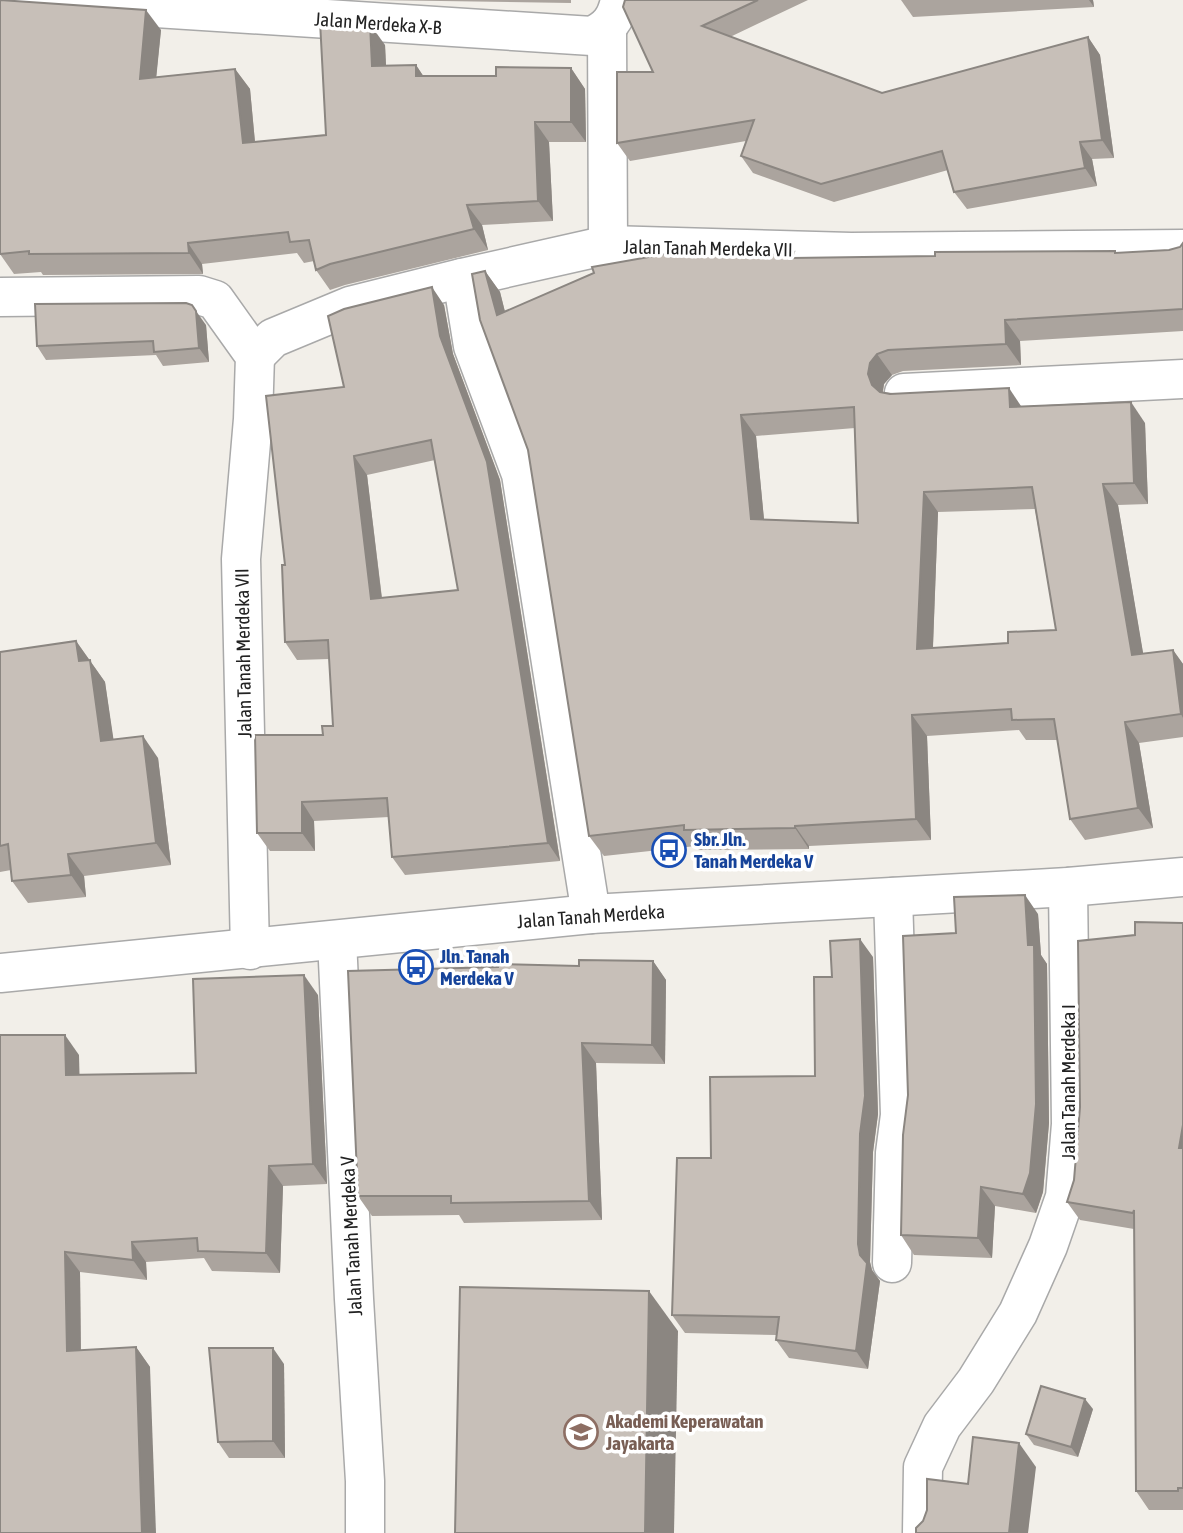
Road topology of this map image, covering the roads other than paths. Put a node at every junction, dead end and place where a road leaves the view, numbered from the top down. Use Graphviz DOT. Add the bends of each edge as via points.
graph roads {
  1 [pos="31,0"];
  2 [pos="613,15"];
  3 [pos="608,245"];
  4 [pos="1183,249"];
  5 [pos="462,278"];
  6 [pos="0,297"];
  7 [pos="255,356"];
  8 [pos="1183,379"];
  9 [pos="904,393"];
  10 [pos="1183,877"];
  11 [pos="1068,887"];
  12 [pos="893,897"];
  13 [pos="591,914"];
  14 [pos="337,940"];
  15 [pos="250,950"];
  16 [pos="0,974"];
  17 [pos="892,1263"];
  18 [pos="365,1533"];
  19 [pos="922,1533"];
  1 -- 2 [label="street, Jalan Merdeka X-B" via="592,36"];
  2 -- 3 [label="street"];
  3 -- 4 [label="street, Jalan Tanah Merdeka VII" via="851,252"];
  3 -- 5 [label="street, Jalan Tanah Merdeka VII"];
  5 -- 7 [label="street, Jalan Tanah Merdeka VII" via="350,306 273,338"];
  5 -- 13 [label="street" via="472,346 521,474"];
  6 -- 7 [label="street" via="199,295 215,300"];
  7 -- 15 [label="street, Jalan Tanah Merdeka VII" via="241,559"];
  8 -- 9 [label="street"];
  10 -- 11 [label="street, Jalan Tanah Merdeka"];
  11 -- 12 [label="street, Jalan Tanah Merdeka"];
  11 -- 19 [label="street, Jalan Tanah Merdeka I" via="1071,1124 1065,1197 1018,1312 942,1426 923,1467"];
  12 -- 13 [label="street, Jalan Tanah Merdeka"];
  12 -- 17 [label="street" via="900,1115"];
  13 -- 14 [label="street, Jalan Tanah Merdeka"];
  14 -- 15 [label="street, Jalan Tanah Merdeka"];
  14 -- 18 [label="street, Jalan Tanah Merdeka V"];
  15 -- 16 [label="street, Jalan Tanah Merdeka"];
}
